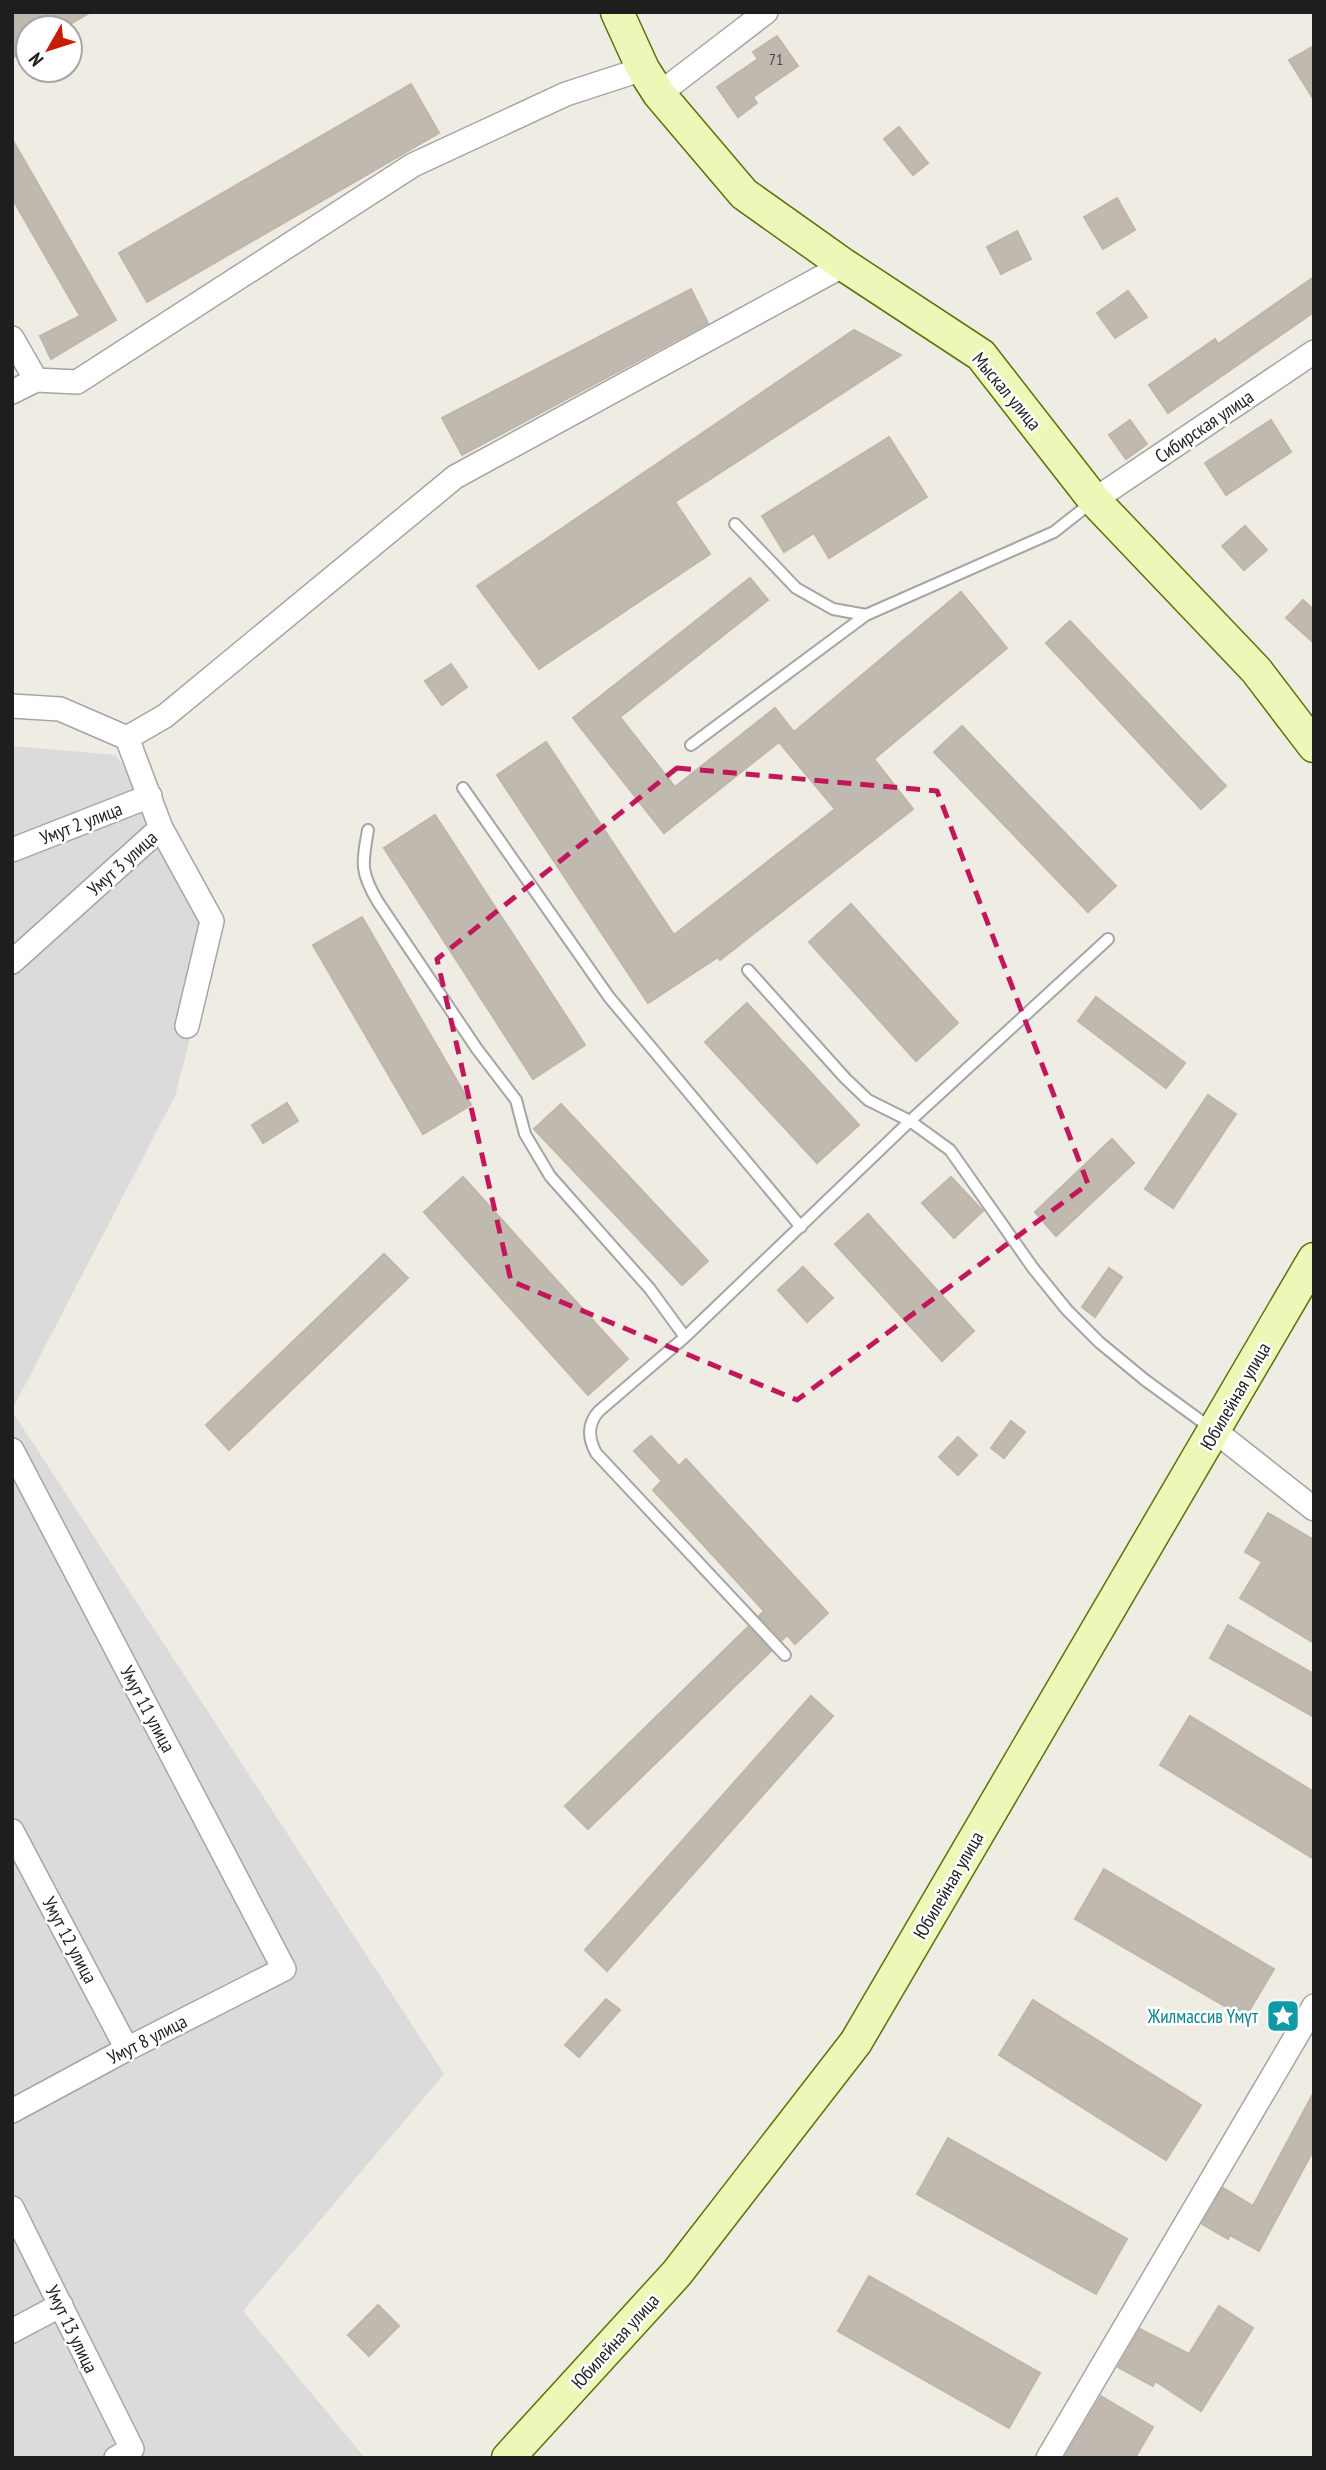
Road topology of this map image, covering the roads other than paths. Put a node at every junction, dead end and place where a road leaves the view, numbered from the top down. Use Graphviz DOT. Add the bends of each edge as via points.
graph roads {
  1 [pos="617,12"];
  2 [pos="766,12"];
  3 [pos="651,81"];
  4 [pos="844,265"];
  5 [pos="12,338"];
  6 [pos="1314,352"];
  7 [pos="36,380"];
  8 [pos="12,393"];
  9 [pos="1094,500"];
  10 [pos="734,524"];
  11 [pos="866,615"];
  12 [pos="12,706"];
  13 [pos="127,738"];
  14 [pos="691,745"];
  15 [pos="1314,746"];
  16 [pos="463,788"];
  17 [pos="150,796"];
  18 [pos="161,828"];
  19 [pos="368,830"];
  20 [pos="12,850"];
  21 [pos="1108,939"];
  22 [pos="12,962"];
  23 [pos="748,970"];
  24 [pos="187,1026"];
  25 [pos="910,1121"];
  26 [pos="801,1227"];
  27 [pos="1314,1259"];
  28 [pos="685,1337"];
  29 [pos="1214,1431"];
  30 [pos="12,1450"];
  31 [pos="1314,1509"];
  32 [pos="785,1656"];
  33 [pos="12,1831"];
  34 [pos="284,1969"];
  35 [pos="1314,2006"];
  36 [pos="127,2049"];
  37 [pos="12,2111"];
  38 [pos="12,2208"];
  39 [pos="61,2305"];
  40 [pos="12,2331"];
  41 [pos="124,2453"];
  42 [pos="508,2458"];
  43 [pos="1048,2458"];
  1 -- 3 [label="main road, Мыскал улица"];
  2 -- 3 [label="street"];
  3 -- 4 [label="main road, Мыскал улица" via="744,194"];
  3 -- 7 [label="street" via="566,94 413,165 77,382"];
  4 -- 9 [label="main road, Мыскал улица" via="981,355"];
  4 -- 13 [label="street" via="455,477 164,716"];
  5 -- 7 [label="street"];
  6 -- 9 [label="street, Сибирская улица"];
  7 -- 8 [label="street"];
  9 -- 11 [label="lane" via="1054,532"];
  9 -- 15 [label="main road, Мыскал улица" via="1256,670"];
  10 -- 11 [label="lane" via="796,589 833,609"];
  11 -- 14 [label="lane"];
  12 -- 13 [label="street" via="60,709"];
  13 -- 17 [label="street, Умут 3 улица"];
  16 -- 26 [label="lane" via="609,997"];
  17 -- 18 [label="street, Умут 3 улица"];
  17 -- 20 [label="street, Умут 2 улица"];
  18 -- 22 [label="street, Умут 3 улица"];
  18 -- 24 [label="street" via="212,921"];
  19 -- 28 [label="lane" via="363,869 378,902 516,1100 525,1135 550,1176 650,1289"];
  21 -- 25 [label="lane"];
  23 -- 25 [label="lane" via="868,1100"];
  25 -- 26 [label="lane"];
  25 -- 29 [label="lane" via="950,1150 1067,1310 1145,1380"];
  26 -- 28 [label="lane"];
  27 -- 29 [label="main road, Юбилейная улица"];
  28 -- 32 [label="lane" via="593,1417 591,1443"];
  29 -- 31 [label="street"];
  29 -- 42 [label="main road, Юбилейная улица" via="856,2042 677,2273"];
  30 -- 34 [label="street, Умут 11 улица"];
  33 -- 36 [label="street, Умут 12 улица"];
  34 -- 36 [label="street, Умут 8 улица"];
  35 -- 43 [label="street"];
  36 -- 37 [label="street, Умут 8 улица"];
  38 -- 39 [label="street, Умут 13 улица"];
  39 -- 40 [label="street"];
  39 -- 41 [label="street, Умут 13 улица"];
}
